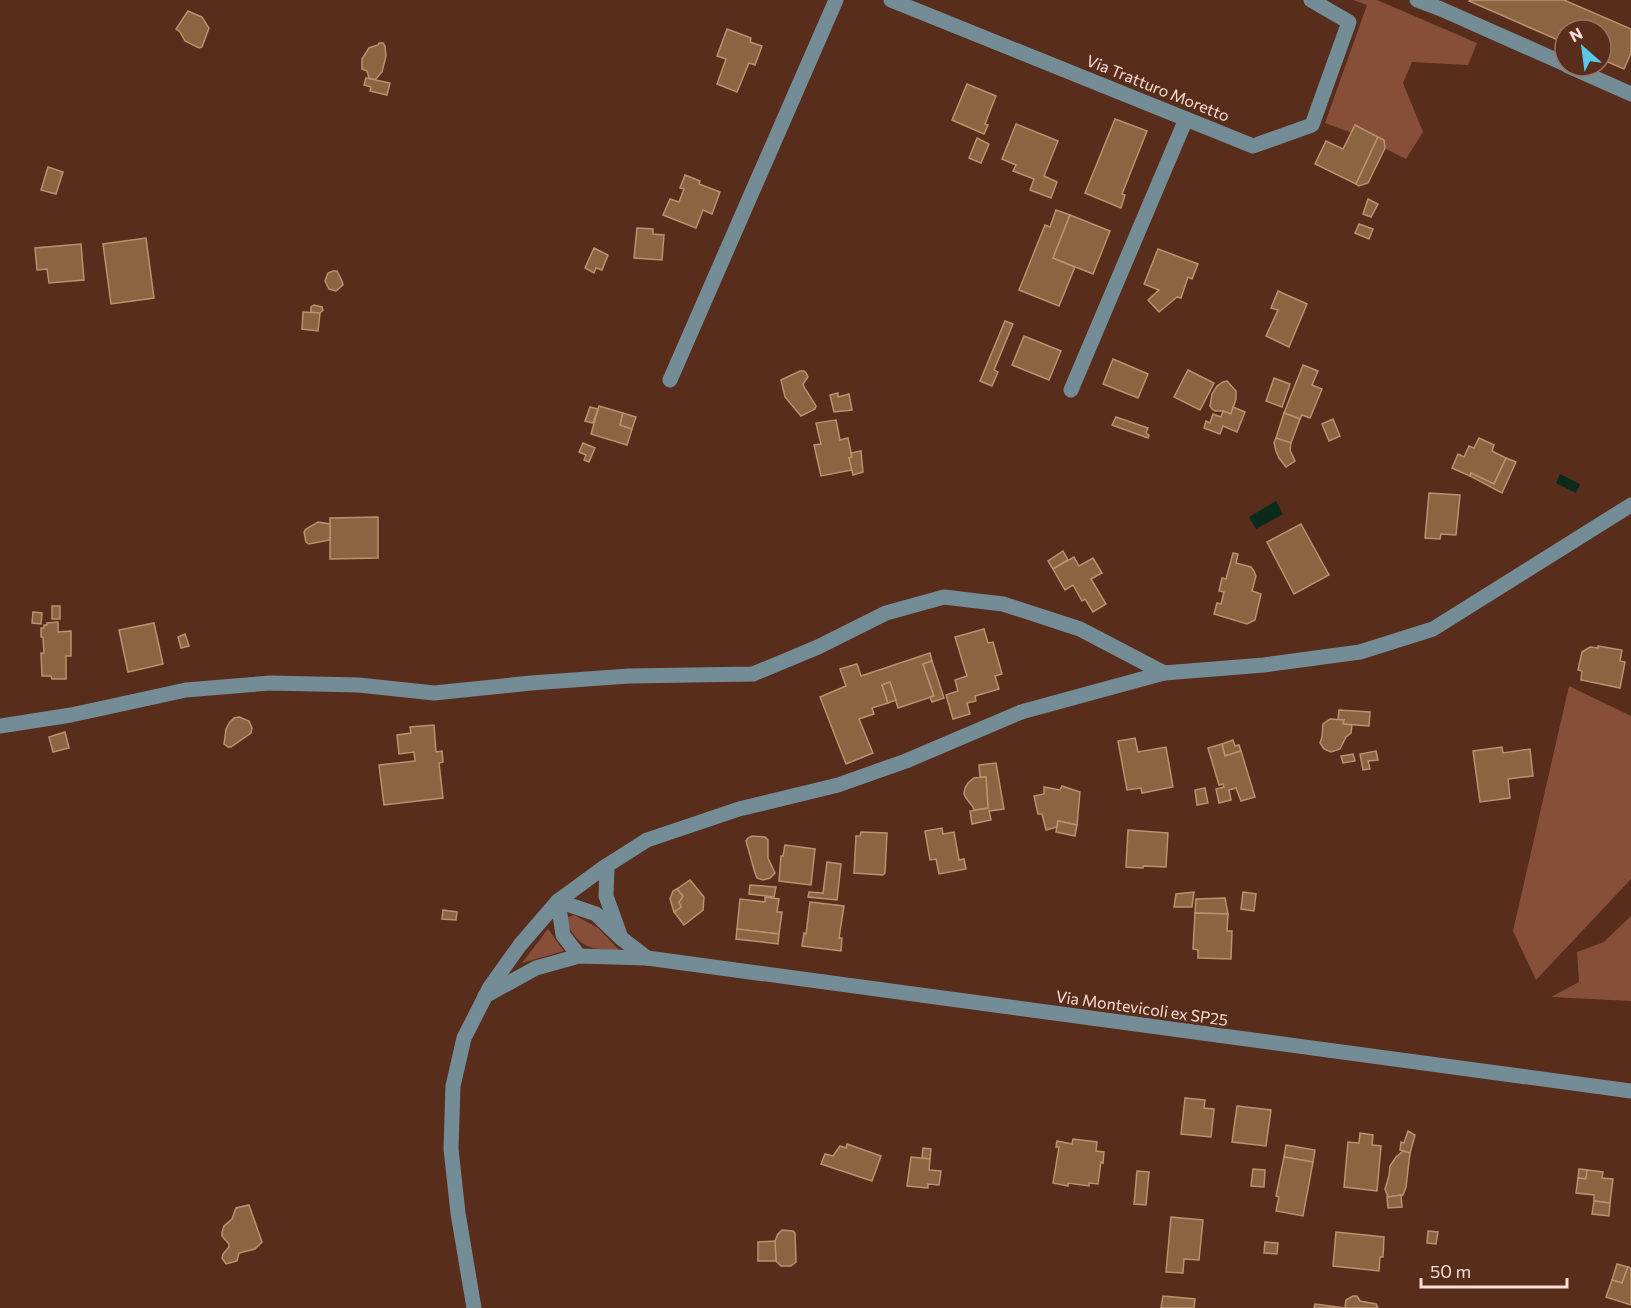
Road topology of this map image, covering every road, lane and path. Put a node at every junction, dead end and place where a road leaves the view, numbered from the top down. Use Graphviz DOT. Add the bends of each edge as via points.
graph roads {
  1 [pos="836,0"];
  2 [pos="891,0"];
  3 [pos="1311,0"];
  4 [pos="1417,0"];
  5 [pos="1444,4"];
  6 [pos="1553,58"];
  7 [pos="1596,78"];
  8 [pos="1631,94"];
  9 [pos="1186,119"];
  10 [pos="670,380"];
  11 [pos="1071,390"];
  12 [pos="1631,505"];
  13 [pos="1164,673"];
  14 [pos="0,726"];
  15 [pos="607,866"];
  16 [pos="558,901"];
  17 [pos="621,938"];
  18 [pos="579,956"];
  19 [pos="647,958"];
  20 [pos="485,996"];
  21 [pos="1631,1091"];
  22 [pos="474,1308"];
  1 -- 10 [label="street"];
  2 -- 9 [label="street, Via Tratturo Moretto"];
  3 -- 9 [label="street, Via Tratturo Moretto" via="1349,22 1312,124 1252,146"];
  4 -- 5 [label="street"];
  5 -- 6 [label="street"];
  7 -- 8 [label="street"];
  9 -- 11 [label="street"];
  12 -- 13 [label="street" via="1433,629 1360,652"];
  13 -- 14 [label="street" via="1080,629 1003,604 944,597 886,614 753,674 629,676 434,693 359,685 270,683 186,690"];
  13 -- 15 [label="street" via="1021,712 838,785 739,809 647,840"];
  15 -- 16 [label="street"];
  15 -- 17 [label="street" via="606,896"];
  16 -- 17 [label="street" via="596,914"];
  16 -- 18 [label="street" via="563,935"];
  16 -- 20 [label="street" via="520,945"];
  17 -- 19 [label="street"];
  18 -- 19 [label="street, Via Montevicoli ex SP25"];
  18 -- 20 [label="street, Via Montevicoli ex SP25" via="536,968"];
  19 -- 21 [label="street, Via Montevicoli ex SP25"];
  20 -- 22 [label="street" via="464,1038 453,1086 451,1149"];
}
